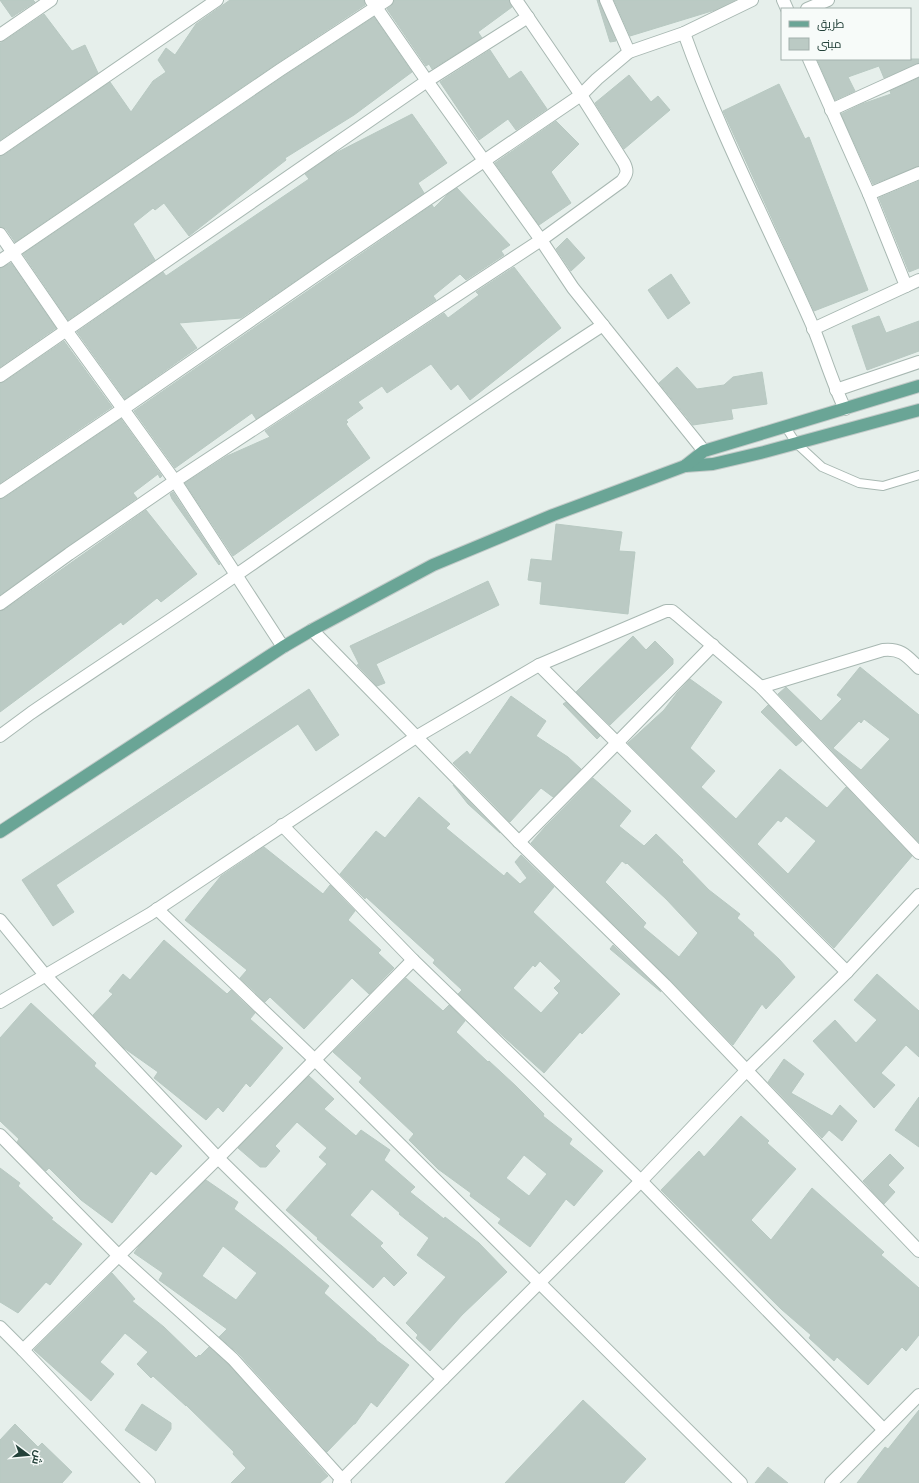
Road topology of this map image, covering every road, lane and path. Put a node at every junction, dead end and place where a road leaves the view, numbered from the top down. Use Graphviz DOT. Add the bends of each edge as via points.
graph roads {
  1 [pos="51,0"];
  2 [pos="217,0"];
  3 [pos="387,0"];
  4 [pos="516,0"];
  5 [pos="606,0"];
  6 [pos="752,0"];
  7 [pos="828,0"];
  8 [pos="374,4"];
  9 [pos="809,8"];
  10 [pos="528,17"];
  11 [pos="684,33"];
  12 [pos="0,35"];
  13 [pos="629,52"];
  14 [pos="809,60"];
  15 [pos="919,70"];
  16 [pos="427,81"];
  17 [pos="581,95"];
  18 [pos="831,110"];
  19 [pos="0,149"];
  20 [pos="484,161"];
  21 [pos="919,173"];
  22 [pos="869,194"];
  23 [pos="0,234"];
  24 [pos="541,240"];
  25 [pos="13,252"];
  26 [pos="0,261"];
  27 [pos="919,280"];
  28 [pos="906,286"];
  29 [pos="603,325"];
  30 [pos="813,329"];
  31 [pos="66,330"];
  32 [pos="919,362"];
  33 [pos="0,376"];
  34 [pos="919,386"];
  35 [pos="836,390"];
  36 [pos="123,409"];
  37 [pos="845,409"];
  38 [pos="919,410"];
  39 [pos="785,426"];
  40 [pos="796,443"];
  41 [pos="704,451"];
  42 [pos="685,466"];
  43 [pos="919,475"];
  44 [pos="175,481"];
  45 [pos="0,492"];
  46 [pos="237,575"];
  47 [pos="0,604"];
  48 [pos="312,630"];
  49 [pos="713,645"];
  50 [pos="283,647"];
  51 [pos="539,665"];
  52 [pos="919,668"];
  53 [pos="761,687"];
  54 [pos="0,736"];
  55 [pos="416,737"];
  56 [pos="617,744"];
  57 [pos="282,825"];
  58 [pos="0,832"];
  59 [pos="518,842"];
  60 [pos="919,853"];
  61 [pos="919,895"];
  62 [pos="157,909"];
  63 [pos="0,920"];
  64 [pos="413,960"];
  65 [pos="847,972"];
  66 [pos="45,975"];
  67 [pos="0,1002"];
  68 [pos="315,1060"];
  69 [pos="747,1070"];
  70 [pos="0,1135"];
  71 [pos="218,1158"];
  72 [pos="641,1181"];
  73 [pos="919,1251"];
  74 [pos="119,1256"];
  75 [pos="540,1282"];
  76 [pos="0,1327"];
  77 [pos="23,1350"];
  78 [pos="443,1379"];
  79 [pos="919,1395"];
  80 [pos="884,1430"];
  81 [pos="342,1482"];
  82 [pos="149,1483"];
  83 [pos="741,1483"];
  84 [pos="831,1483"];
  1 -- 12 [label="street"];
  2 -- 19 [label="street"];
  3 -- 8 [label="street"];
  4 -- 10 [label="street"];
  5 -- 13 [label="street"];
  6 -- 11 [label="street"];
  7 -- 9 [label="street"];
  8 -- 16 [label="street"];
  8 -- 25 [label="street"];
  10 -- 16 [label="street"];
  10 -- 17 [label="street"];
  11 -- 13 [label="street"];
  11 -- 30 [label="street" via="727,142"];
  13 -- 17 [label="street"];
  14 -- 18 [label="street"];
  15 -- 18 [label="street"];
  16 -- 20 [label="street"];
  16 -- 31 [label="street"];
  17 -- 20 [label="street"];
  17 -- 24 [label="street" via="624,163 627,173 616,186"];
  18 -- 22 [label="street"];
  20 -- 24 [label="street"];
  20 -- 36 [label="street"];
  21 -- 22 [label="street"];
  22 -- 28 [label="street"];
  23 -- 25 [label="street"];
  24 -- 29 [label="street" via="573,288"];
  24 -- 44 [label="street"];
  25 -- 26 [label="street"];
  25 -- 31 [label="street"];
  27 -- 28 [label="street"];
  28 -- 30 [label="street"];
  29 -- 41 [label="street"];
  29 -- 46 [label="street" via="418,448"];
  30 -- 35 [label="street"];
  31 -- 33 [label="street"];
  31 -- 36 [label="street"];
  32 -- 35 [label="street"];
  34 -- 37 [label="main road"];
  35 -- 37 [label="street"];
  36 -- 44 [label="street"];
  36 -- 45 [label="street"];
  37 -- 39 [label="main road"];
  38 -- 40 [label="main road"];
  39 -- 40 [label="lane"];
  39 -- 41 [label="main road"];
  40 -- 42 [label="main road" via="713,464"];
  40 -- 43 [label="lane" via="822,467 859,483 883,486"];
  41 -- 42 [label="main road"];
  42 -- 48 [label="main road" via="553,515 432,565"];
  44 -- 46 [label="street"];
  44 -- 47 [label="street"];
  46 -- 50 [label="street"];
  46 -- 54 [label="street"];
  48 -- 50 [label="main road"];
  48 -- 55 [label="street"];
  49 -- 51 [label="street" via="672,611 666,611"];
  49 -- 53 [label="street"];
  49 -- 56 [label="street"];
  50 -- 58 [label="main road"];
  51 -- 55 [label="street"];
  51 -- 56 [label="street"];
  52 -- 53 [label="street" via="900,651 883,650"];
  53 -- 60 [label="street"];
  55 -- 57 [label="street"];
  55 -- 59 [label="street"];
  56 -- 59 [label="street"];
  56 -- 65 [label="street"];
  57 -- 62 [label="street"];
  57 -- 64 [label="street"];
  59 -- 69 [label="street" via="665,985"];
  61 -- 65 [label="street"];
  62 -- 66 [label="street"];
  62 -- 68 [label="street"];
  63 -- 66 [label="street"];
  64 -- 68 [label="street"];
  64 -- 72 [label="street"];
  65 -- 69 [label="street"];
  66 -- 67 [label="street"];
  66 -- 71 [label="street"];
  68 -- 71 [label="street"];
  68 -- 75 [label="street"];
  69 -- 72 [label="street"];
  69 -- 73 [label="street"];
  70 -- 74 [label="street"];
  71 -- 74 [label="street"];
  71 -- 78 [label="street"];
  72 -- 75 [label="street"];
  72 -- 80 [label="street"];
  74 -- 77 [label="street"];
  74 -- 81 [label="street" via="232,1358"];
  75 -- 78 [label="street"];
  75 -- 83 [label="street"];
  76 -- 77 [label="street"];
  77 -- 82 [label="street"];
  78 -- 81 [label="street"];
  79 -- 80 [label="street"];
  80 -- 84 [label="street"];
}
